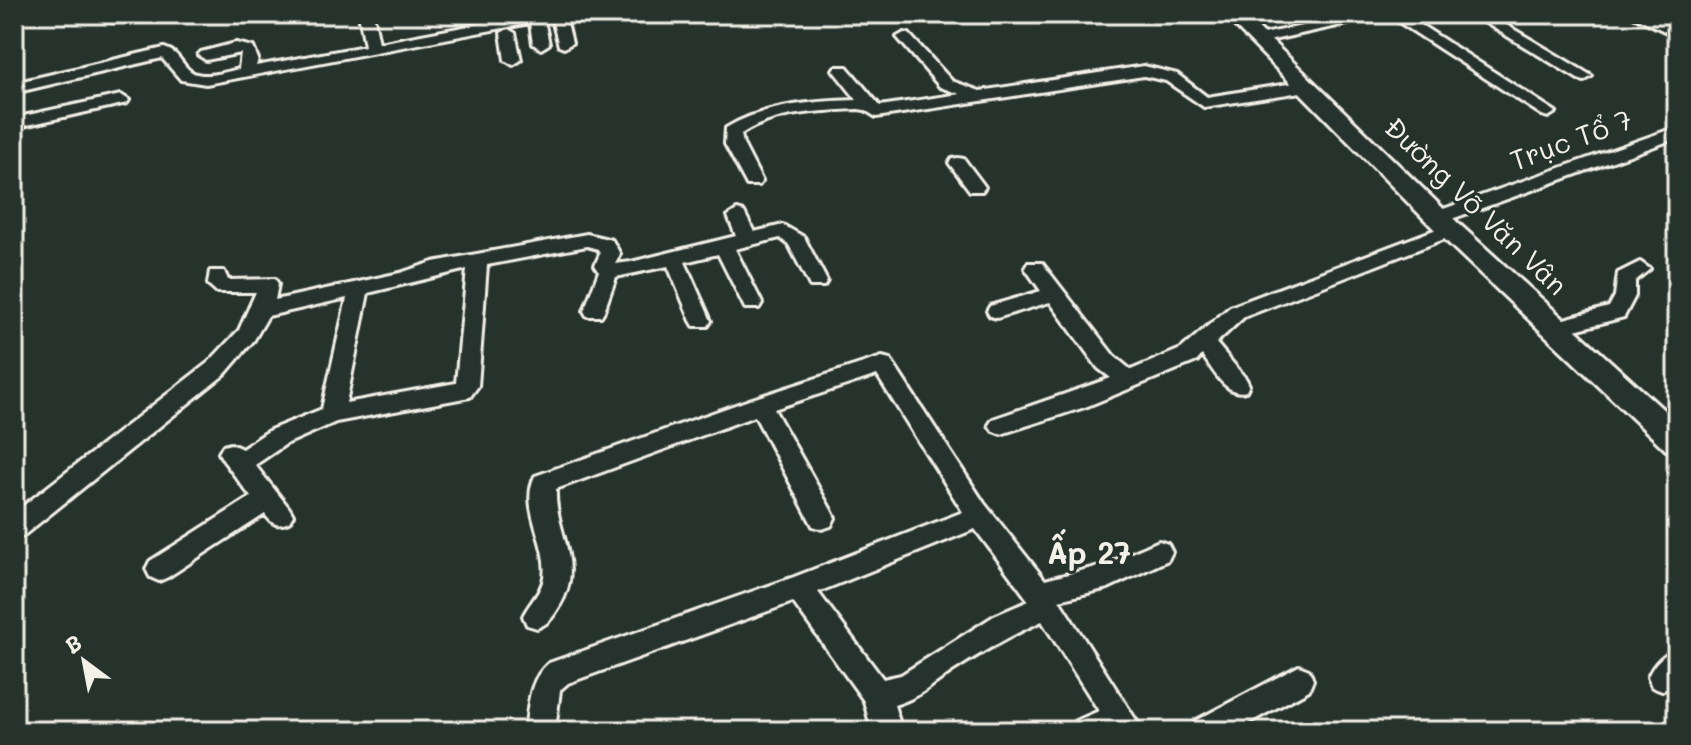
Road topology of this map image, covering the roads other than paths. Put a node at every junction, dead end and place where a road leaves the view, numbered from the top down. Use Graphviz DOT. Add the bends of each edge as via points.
graph roads {
  1 [pos="366,14"];
  2 [pos="556,14"];
  3 [pos="1233,14"];
  4 [pos="1381,14"];
  5 [pos="1394,14"];
  6 [pos="1478,14"];
  7 [pos="1636,14"];
  8 [pos="538,31"];
  9 [pos="508,33"];
  10 [pos="1677,33"];
  11 [pos="476,37"];
  12 [pos="904,37"];
  13 [pos="1259,39"];
  14 [pos="564,43"];
  15 [pos="373,50"];
  16 [pos="206,55"];
  17 [pos="513,60"];
  18 [pos="841,70"];
  19 [pos="246,73"];
  20 [pos="1584,76"];
  21 [pos="1307,86"];
  22 [pos="14,88"];
  23 [pos="979,96"];
  24 [pos="121,100"];
  25 [pos="872,105"];
  26 [pos="1548,112"];
  27 [pos="14,123"];
  28 [pos="1677,132"];
  29 [pos="958,163"];
  30 [pos="753,181"];
  31 [pos="976,187"];
  32 [pos="737,216"];
  33 [pos="1444,223"];
  34 [pos="747,239"];
  35 [pos="723,245"];
  36 [pos="674,258"];
  37 [pos="478,260"];
  38 [pos="1035,268"];
  39 [pos="1640,269"];
  40 [pos="609,271"];
  41 [pos="217,276"];
  42 [pos="817,281"];
  43 [pos="359,290"];
  44 [pos="1054,294"];
  45 [pos="752,303"];
  46 [pos="261,310"];
  47 [pos="594,311"];
  48 [pos="997,311"];
  49 [pos="701,321"];
  50 [pos="1556,328"];
  51 [pos="1204,342"];
  52 [pos="1127,378"];
  53 [pos="1238,385"];
  54 [pos="760,405"];
  55 [pos="332,414"];
  56 [pos="1001,425"];
  57 [pos="1677,441"];
  58 [pos="980,516"];
  59 [pos="822,518"];
  60 [pos="14,528"];
  61 [pos="1159,552"];
  62 [pos="159,569"];
  63 [pos="798,588"];
  64 [pos="1043,600"];
  65 [pos="537,616"];
  66 [pos="1299,680"];
  67 [pos="877,695"];
  68 [pos="1124,725"];
  69 [pos="540,731"];
  70 [pos="887,731"];
  71 [pos="1086,731"];
  72 [pos="1205,731"];
  1 -- 15 [label="street"];
  2 -- 8 [label="street"];
  2 -- 14 [label="street"];
  3 -- 13 [label="street, Đường Võ Văn Vân"];
  4 -- 13 [label="street"];
  5 -- 26 [label="street"];
  6 -- 20 [label="street"];
  7 -- 10 [label="street"];
  8 -- 9 [label="street"];
  8 -- 15 [label="street"];
  9 -- 11 [label="street"];
  9 -- 17 [label="street"];
  12 -- 23 [label="street" via="946,84"];
  13 -- 21 [label="street, Đường Võ Văn Vân"];
  15 -- 19 [label="street"];
  16 -- 19 [label="street" via="248,50"];
  18 -- 25 [label="street"];
  19 -- 22 [label="street" via="192,81 164,53 79,82"];
  21 -- 23 [label="street" via="1204,102 1171,77 1144,71"];
  21 -- 33 [label="street, Đường Võ Văn Vân"];
  23 -- 25 [label="street" via="876,112"];
  24 -- 27 [label="street"];
  25 -- 30 [label="street" via="741,123 732,132 734,144"];
  28 -- 33 [label="street, Trục Tổ 7"];
  29 -- 31 [label="street"];
  32 -- 34 [label="street"];
  33 -- 50 [label="street, Đường Võ Văn Vân"];
  33 -- 51 [label="street, Trục Tổ 7" via="1237,312"];
  34 -- 35 [label="street"];
  34 -- 42 [label="street" via="783,231 797,241"];
  35 -- 36 [label="street"];
  35 -- 45 [label="street"];
  36 -- 40 [label="street"];
  36 -- 49 [label="street"];
  37 -- 40 [label="street" via="587,240 605,244"];
  37 -- 43 [label="street"];
  37 -- 55 [label="street" via="467,386"];
  38 -- 44 [label="street"];
  39 -- 50 [label="street" via="1625,278 1625,296 1617,312"];
  40 -- 47 [label="street"];
  41 -- 46 [label="street" via="224,287 268,284"];
  43 -- 46 [label="street"];
  43 -- 55 [label="street"];
  44 -- 48 [label="street"];
  44 -- 52 [label="street" via="1106,362"];
  46 -- 60 [label="street" via="217,368"];
  50 -- 57 [label="street, Đường Võ Văn Vân"];
  51 -- 52 [label="street, Trục Tổ 7" via="1189,355"];
  51 -- 53 [label="street"];
  52 -- 56 [label="street, Trục Tổ 7" via="1077,401"];
  54 -- 58 [label="street" via="882,365"];
  54 -- 59 [label="street"];
  54 -- 65 [label="street" via="544,483 541,500 557,546 559,580"];
  55 -- 62 [label="street" via="234,457 273,507"];
  58 -- 63 [label="street"];
  58 -- 64 [label="street"];
  61 -- 64 [label="street"];
  63 -- 67 [label="street"];
  63 -- 69 [label="street" via="559,673 547,683"];
  64 -- 67 [label="street" via="908,687"];
  64 -- 68 [label="street"];
  66 -- 72 [label="street"];
  67 -- 70 [label="street"];
  68 -- 71 [label="street"];
}
